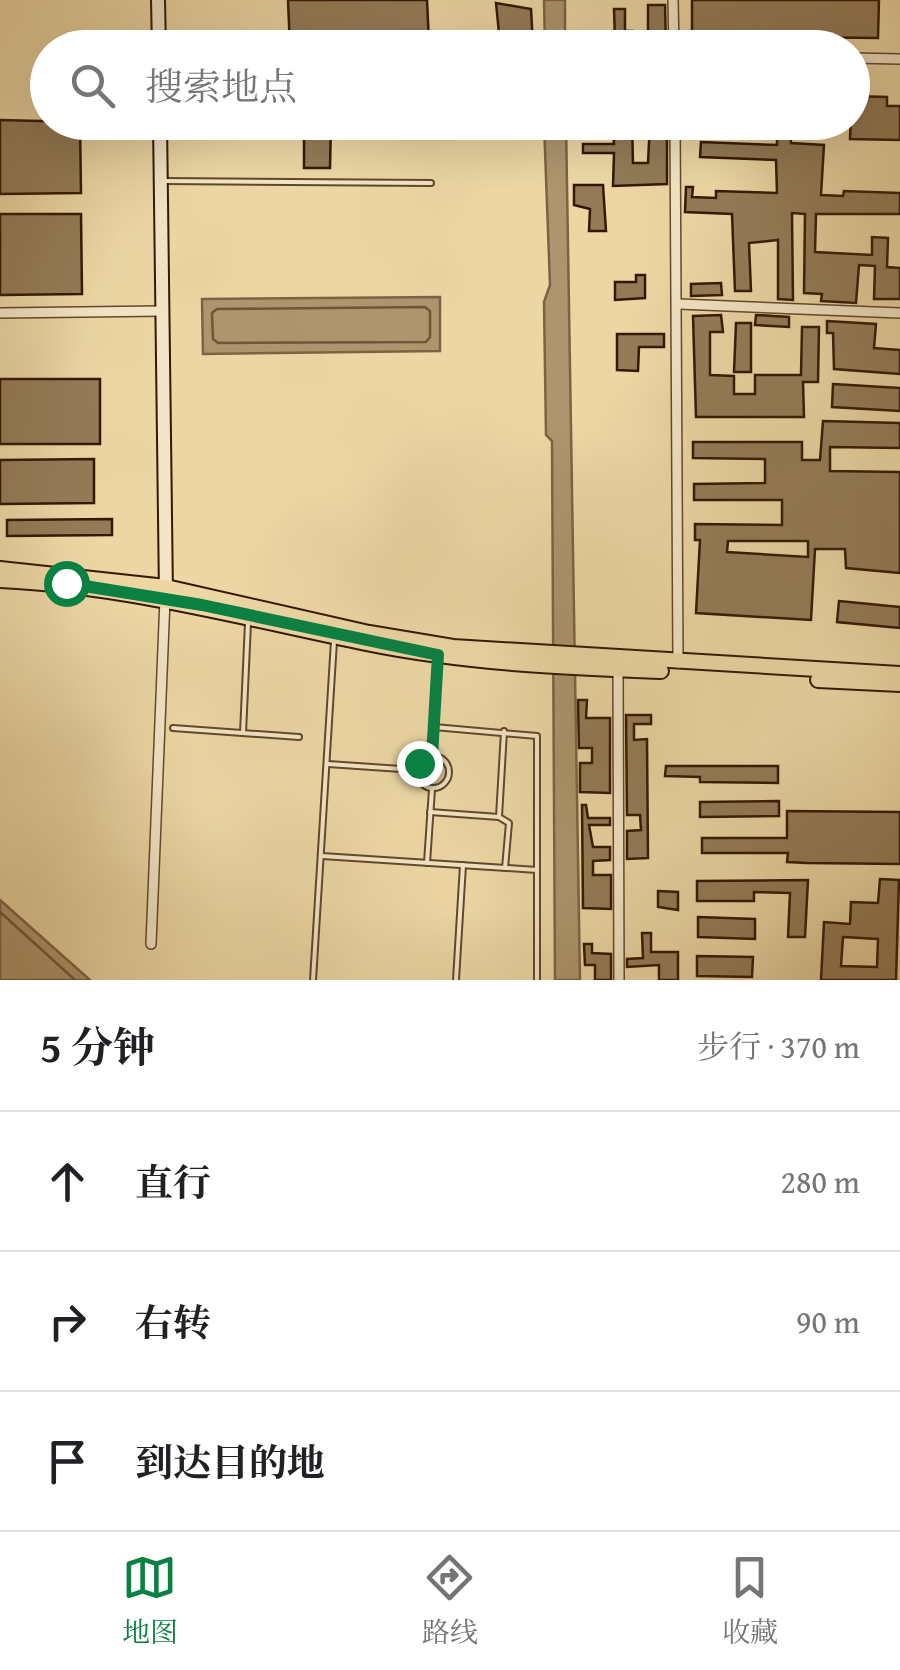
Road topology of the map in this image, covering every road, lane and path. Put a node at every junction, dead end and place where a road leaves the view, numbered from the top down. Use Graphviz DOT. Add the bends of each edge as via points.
graph roads {
  1 [pos="158,0"];
  2 [pos="673,0"];
  3 [pos="158,30"];
  4 [pos="674,30"];
  5 [pos="870,58"];
  6 [pos="900,59"];
  7 [pos="160,140"];
  8 [pos="675,140"];
  9 [pos="161,181"];
  10 [pos="430,183"];
  11 [pos="679,304"];
  12 [pos="163,311"];
  13 [pos="0,313"];
  14 [pos="900,313"];
  15 [pos="0,569"];
  16 [pos="0,580"];
  17 [pos="166,593"];
  18 [pos="248,616"];
  19 [pos="335,636"];
  20 [pos="439,650"];
  21 [pos="582,662"];
  22 [pos="678,663"];
  23 [pos="618,669"];
  24 [pos="900,674"];
  25 [pos="900,684"];
  26 [pos="434,727"];
  27 [pos="172,728"];
  28 [pos="504,731"];
  29 [pos="243,733"];
  30 [pos="299,736"];
  31 [pos="432,756"];
  32 [pos="328,764"];
  33 [pos="416,770"];
  34 [pos="432,789"];
  35 [pos="430,812"];
  36 [pos="499,818"];
  37 [pos="322,856"];
  38 [pos="427,863"];
  39 [pos="463,865"];
  40 [pos="505,868"];
  41 [pos="537,870"];
  42 [pos="151,944"];
  43 [pos="313,980"];
  44 [pos="456,980"];
  45 [pos="537,980"];
  46 [pos="619,980"];
  1 -- 3 [label="street"];
  2 -- 4 [label="street"];
  5 -- 6 [label="street"];
  7 -- 9 [label="street"];
  8 -- 11 [label="street"];
  9 -- 10 [label="lane"];
  9 -- 12 [label="street"];
  11 -- 14 [label="street"];
  11 -- 22 [label="street"];
  12 -- 13 [label="street"];
  12 -- 17 [label="street"];
  15 -- 17 [label="main road"];
  16 -- 17 [label="main road"];
  17 -- 18 [label="main road"];
  17 -- 20 [label="main road"];
  17 -- 42 [label="street"];
  18 -- 19 [label="main road"];
  18 -- 29 [label="lane"];
  19 -- 20 [label="main road"];
  19 -- 32 [label="lane"];
  20 -- 21 [label="main road"];
  20 -- 26 [label="lane"];
  21 -- 22 [label="main road"];
  21 -- 23 [label="main road"];
  22 -- 24 [label="main road"];
  23 -- 25 [label="main road"];
  23 -- 46 [label="street"];
  26 -- 28 [label="lane"];
  26 -- 31 [label="lane"];
  27 -- 29 [label="lane"];
  28 -- 36 [label="lane"];
  28 -- 41 [label="lane" via="531,732 539,740"];
  29 -- 30 [label="lane"];
  31 -- 33 [label="lane"];
  31 -- 34 [label="lane" via="449,772"];
  32 -- 33 [label="lane"];
  32 -- 37 [label="lane"];
  33 -- 34 [label="lane"];
  34 -- 35 [label="lane"];
  35 -- 36 [label="lane"];
  35 -- 38 [label="lane"];
  36 -- 40 [label="lane" via="509,823"];
  37 -- 38 [label="lane"];
  37 -- 43 [label="lane"];
  38 -- 39 [label="lane"];
  39 -- 40 [label="lane"];
  39 -- 44 [label="lane"];
  40 -- 41 [label="lane"];
  41 -- 45 [label="lane"];
}
